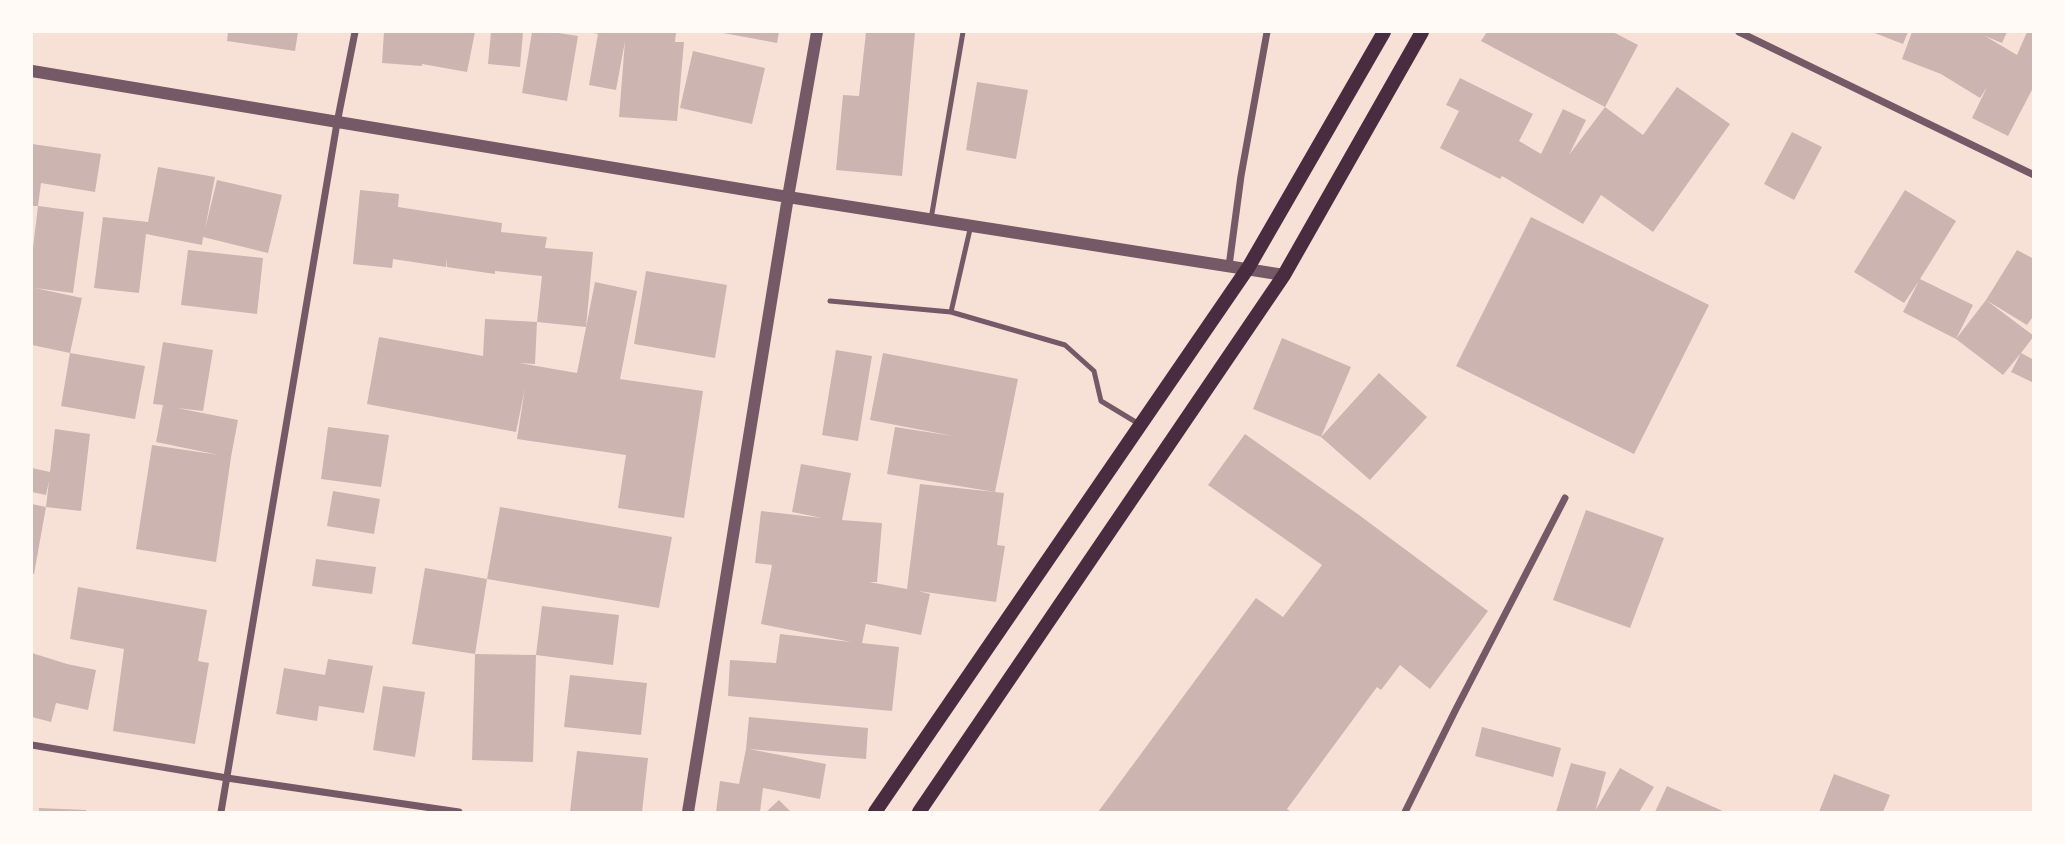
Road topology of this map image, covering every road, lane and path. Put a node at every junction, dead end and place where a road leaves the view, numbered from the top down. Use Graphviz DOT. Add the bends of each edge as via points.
graph roads {
  1 [pos="355,32"];
  2 [pos="817,32"];
  3 [pos="963,32"];
  4 [pos="1267,32"];
  5 [pos="1384,32"];
  6 [pos="1422,32"];
  7 [pos="1739,32"];
  8 [pos="32,71"];
  9 [pos="337,123"];
  10 [pos="2034,175"];
  11 [pos="788,197"];
  12 [pos="931,219"];
  13 [pos="971,225"];
  14 [pos="1229,266"];
  15 [pos="1248,268"];
  16 [pos="1284,275"];
  17 [pos="830,301"];
  18 [pos="951,312"];
  19 [pos="1140,425"];
  20 [pos="1565,498"];
  21 [pos="32,745"];
  22 [pos="227,778"];
  23 [pos="221,813"];
  24 [pos="459,813"];
  25 [pos="688,813"];
  26 [pos="875,813"];
  27 [pos="919,813"];
  28 [pos="1405,813"];
  1 -- 9 [label="street"];
  2 -- 11 [label="street"];
  3 -- 12 [label="lane"];
  4 -- 14 [label="street"];
  5 -- 15 [label="main road"];
  6 -- 16 [label="main road"];
  7 -- 10 [label="street"];
  8 -- 9 [label="street"];
  9 -- 11 [label="street"];
  9 -- 22 [label="street"];
  11 -- 12 [label="street"];
  11 -- 25 [label="street"];
  12 -- 13 [label="street"];
  13 -- 14 [label="street"];
  13 -- 18 [label="lane"];
  14 -- 15 [label="street"];
  15 -- 16 [label="street"];
  15 -- 19 [label="main road"];
  16 -- 27 [label="main road"];
  17 -- 18 [label="lane"];
  18 -- 19 [label="lane" via="1065,345 1094,371 1101,401"];
  19 -- 26 [label="main road"];
  20 -- 28 [label="street"];
  21 -- 22 [label="street"];
  22 -- 23 [label="street"];
  22 -- 24 [label="street"];
}
